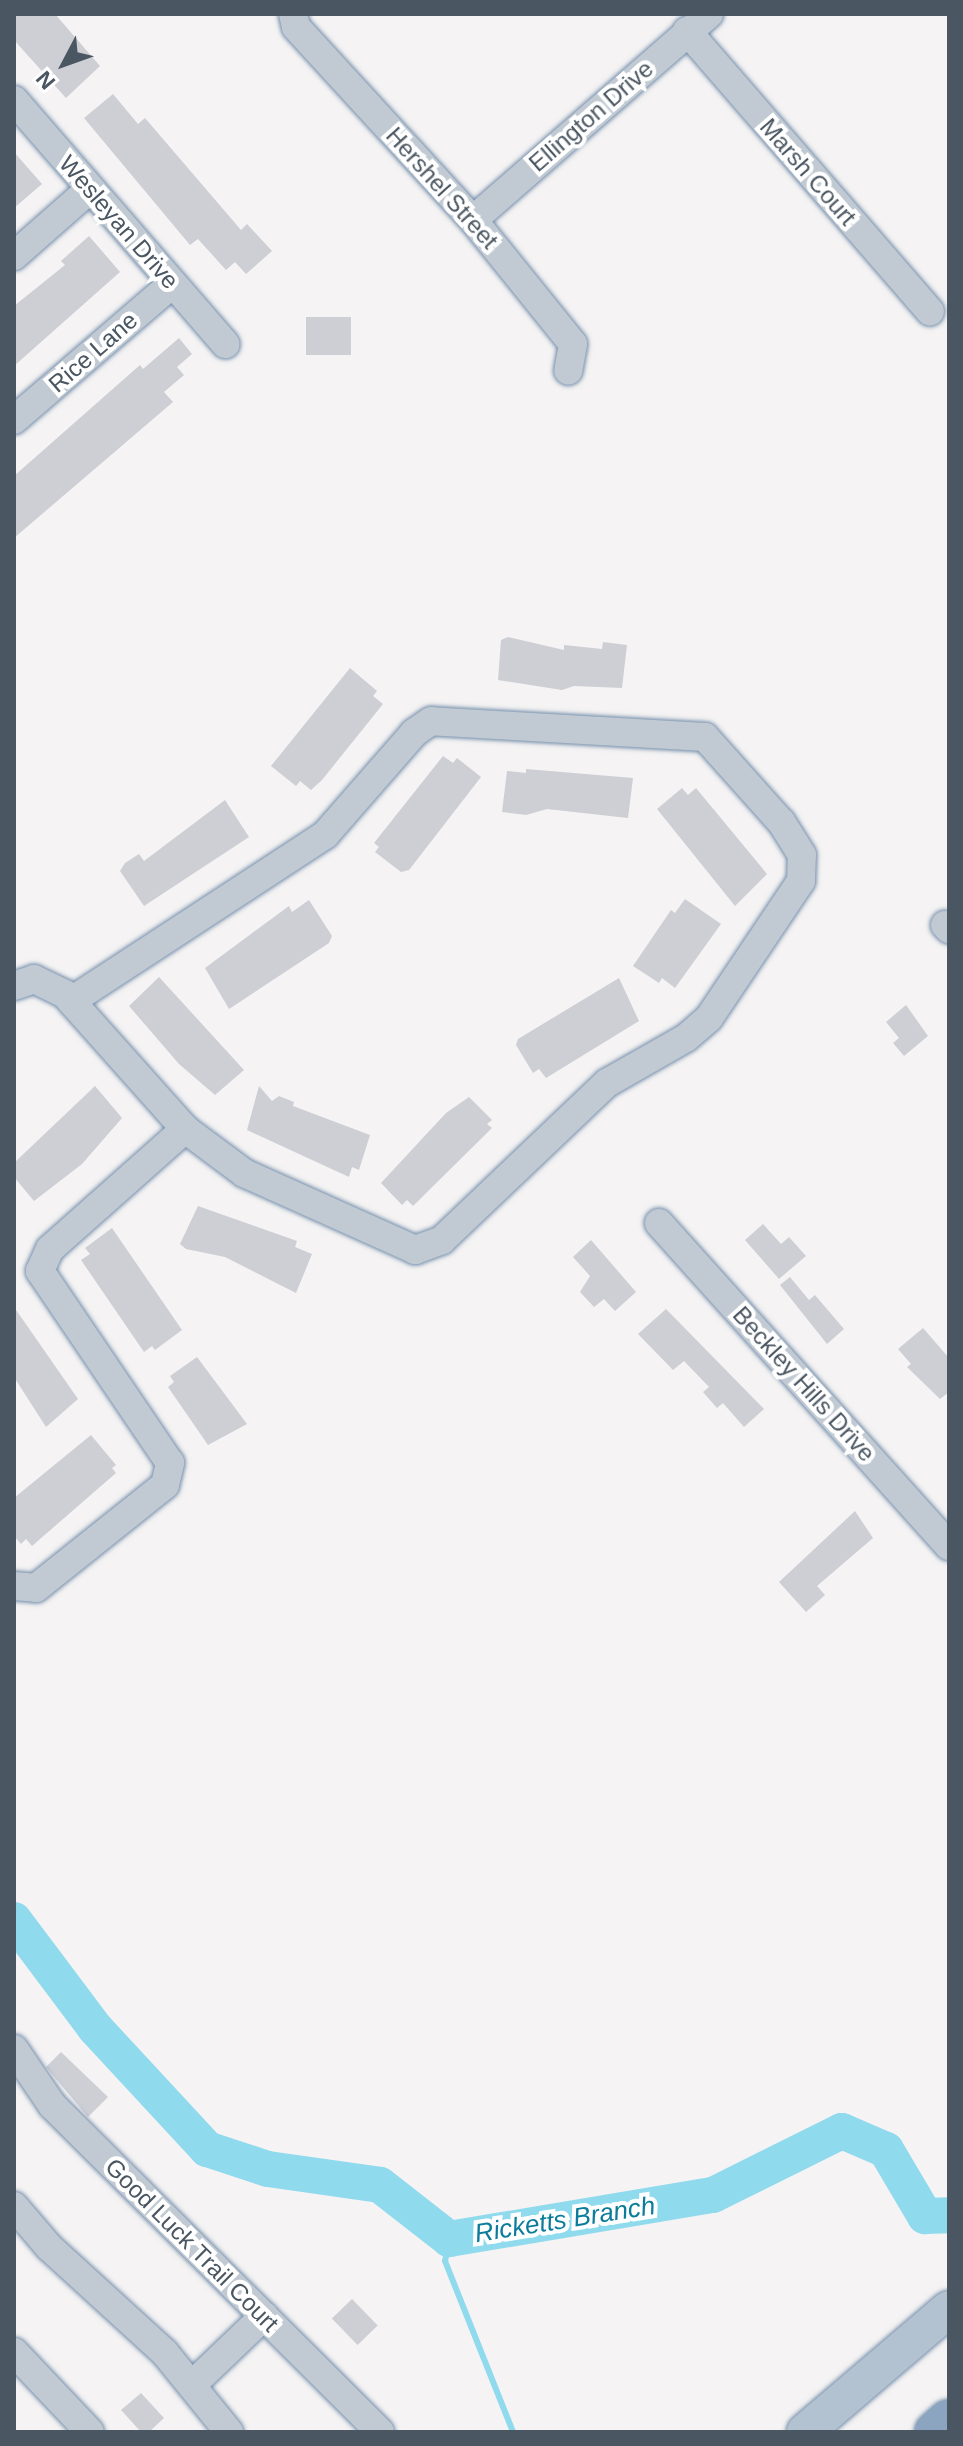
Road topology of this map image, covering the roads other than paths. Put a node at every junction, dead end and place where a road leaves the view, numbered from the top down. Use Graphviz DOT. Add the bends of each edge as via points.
graph roads {
  1 [pos="293,14"];
  2 [pos="709,14"];
  3 [pos="687,31"];
  4 [pos="14,100"];
  5 [pos="90,189"];
  6 [pos="473,220"];
  7 [pos="14,256"];
  8 [pos="172,284"];
  9 [pos="930,312"];
  10 [pos="225,344"];
  11 [pos="568,371"];
  12 [pos="14,420"];
  13 [pos="14,986"];
  14 [pos="71,1001"];
  15 [pos="185,1129"];
  16 [pos="659,1223"];
  17 [pos="949,1546"];
  18 [pos="14,1586"];
  19 [pos="14,2049"];
  20 [pos="14,2206"];
  21 [pos="949,2309"];
  22 [pos="264,2316"];
  23 [pos="14,2352"];
  24 [pos="192,2385"];
  25 [pos="949,2420"];
  26 [pos="90,2432"];
  27 [pos="229,2432"];
  28 [pos="380,2432"];
  29 [pos="805,2432"];
  30 [pos="935,2432"];
  1 -- 6 [label="street, Hershel Street" via="296,27"];
  2 -- 3 [label="street, Ellington Drive"];
  3 -- 6 [label="street, Ellington Drive"];
  3 -- 9 [label="street, Marsh Court"];
  4 -- 5 [label="street, Wesleyan Drive"];
  5 -- 7 [label="street"];
  5 -- 8 [label="street, Wesleyan Drive"];
  6 -- 11 [label="street, Hershel Street" via="573,344"];
  8 -- 10 [label="street, Wesleyan Drive"];
  8 -- 12 [label="street, Rice Lane"];
  13 -- 14 [label="street" via="34,979 50,982"];
  14 -- 15 [label="street"];
  14 -- 15 [label="street" via="325,835 414,733 431,721 705,737 781,822 802,855 801,881 709,1018 654,1059 607,1083 430,1246 415,1250 244,1173"];
  15 -- 18 [label="street" via="50,1249 40,1271 170,1463 165,1485 36,1588"];
  16 -- 17 [label="street, Beckley Hills Drive"];
  19 -- 22 [label="street, Good Luck Trail Court" via="52,2105"];
  20 -- 24 [label="street" via="49,2247 165,2353"];
  21 -- 29 [label="main road"];
  22 -- 24 [label="street"];
  22 -- 28 [label="street, Good Luck Trail Court"];
  23 -- 26 [label="street"];
  24 -- 27 [label="street"];
  25 -- 30 [label="highway"];
}
